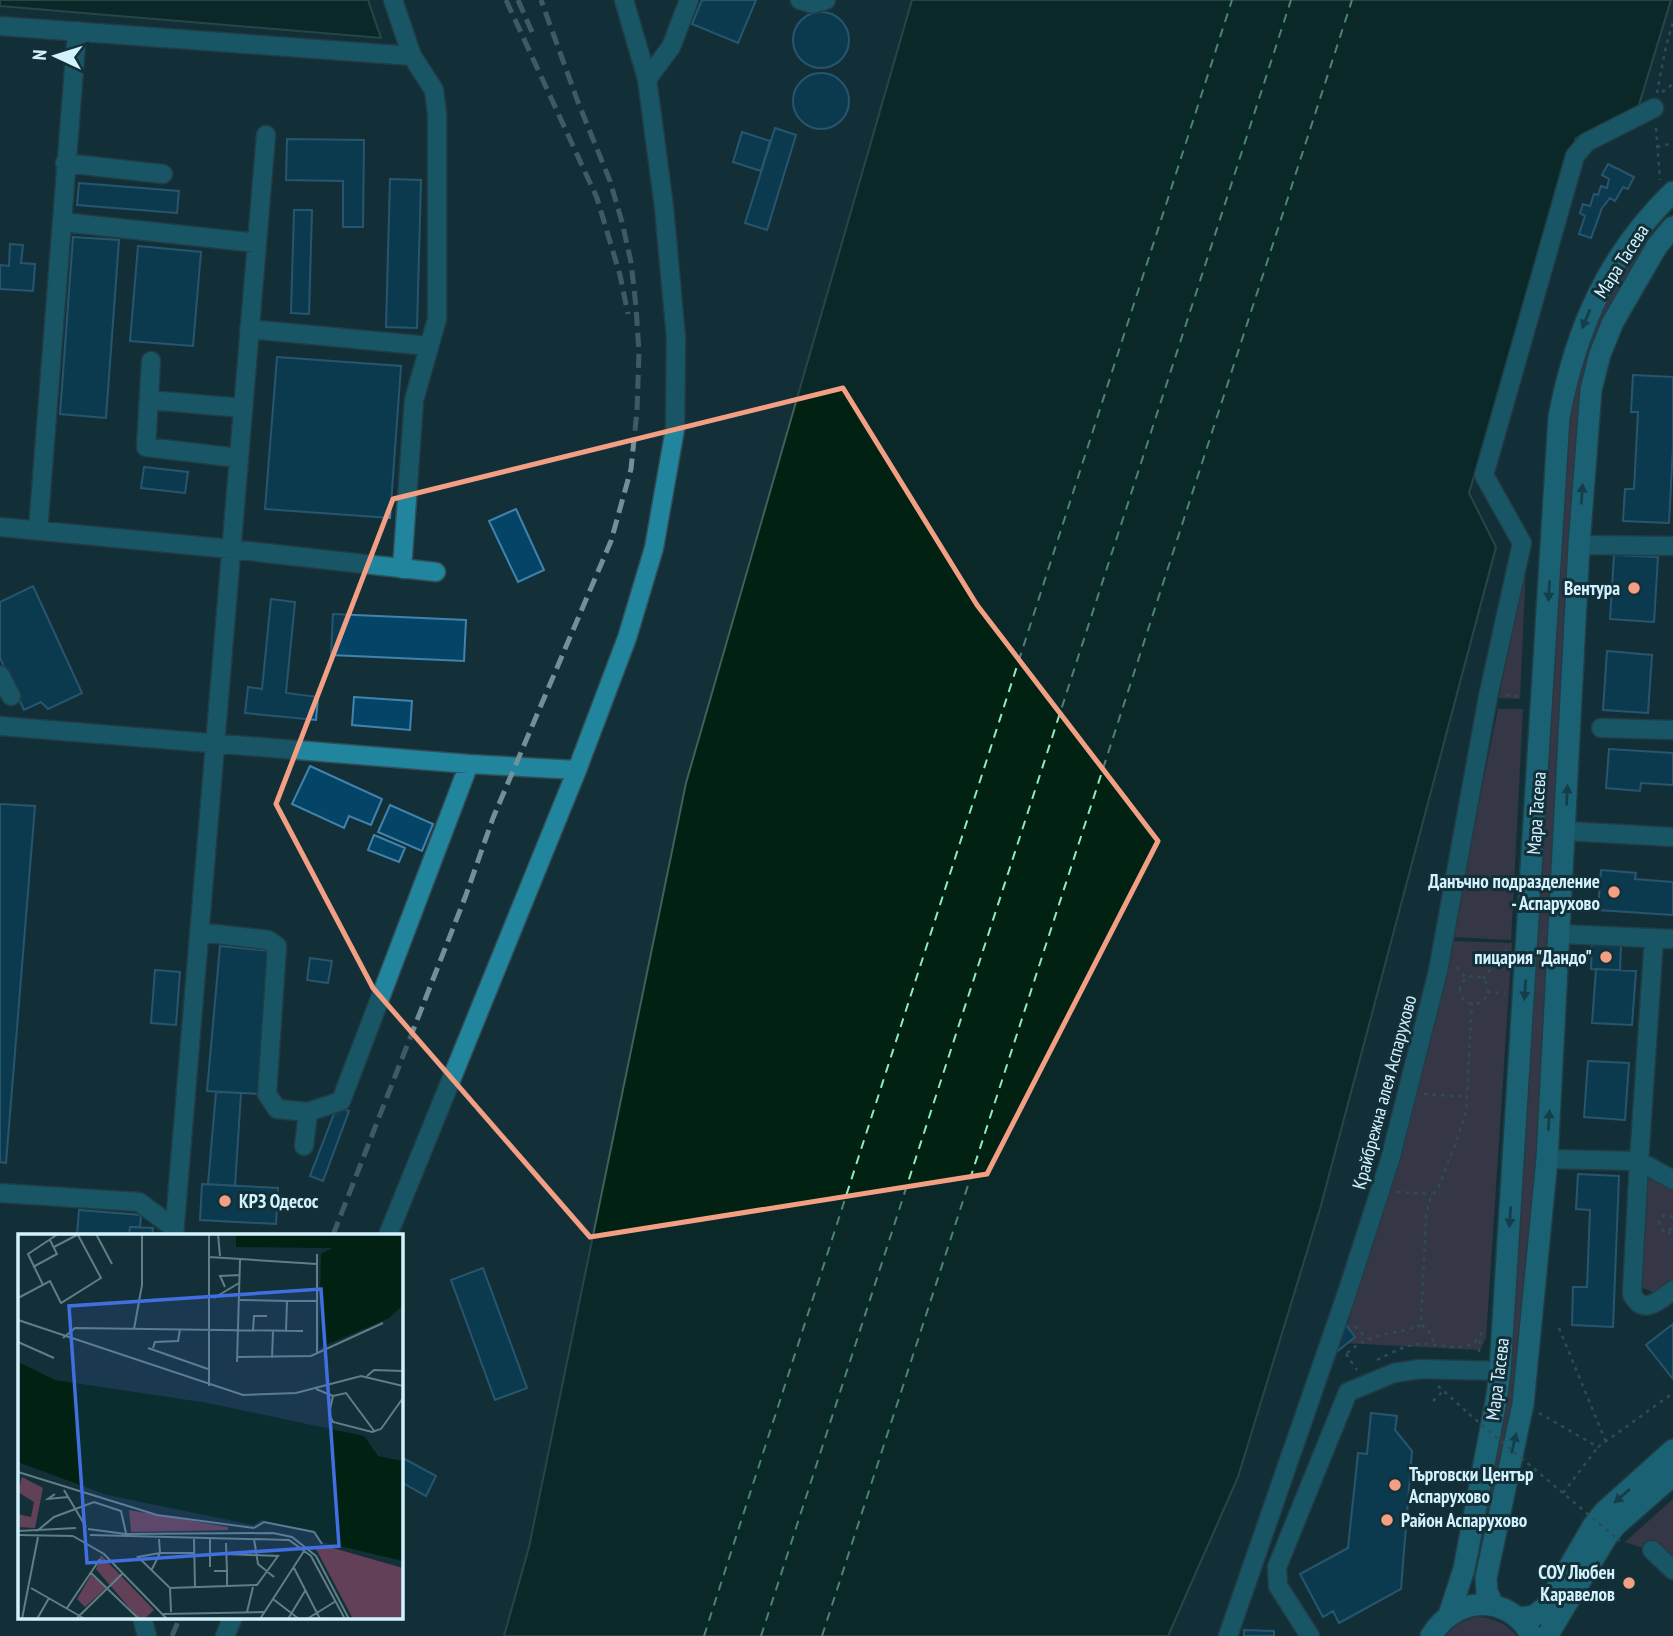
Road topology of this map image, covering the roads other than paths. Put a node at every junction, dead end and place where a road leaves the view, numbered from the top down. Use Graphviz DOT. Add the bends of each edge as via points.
graph roads {
  1 [pos="393,0"];
  2 [pos="624,0"];
  3 [pos="689,0"];
  4 [pos="800,0"];
  5 [pos="826,0"];
  6 [pos="0,26"];
  7 [pos="77,31"];
  8 [pos="412,56"];
  9 [pos="647,79"];
  10 [pos="1656,101"];
  11 [pos="266,135"];
  12 [pos="65,163"];
  13 [pos="163,174"];
  14 [pos="1670,201"];
  15 [pos="62,222"];
  16 [pos="1673,227"];
  17 [pos="257,243"];
  18 [pos="249,329"];
  19 [pos="429,346"];
  20 [pos="151,361"];
  21 [pos="149,400"];
  22 [pos="243,408"];
  23 [pos="239,458"];
  24 [pos="0,527"];
  25 [pos="38,530"];
  26 [pos="1522,543"];
  27 [pos="1552,544"];
  28 [pos="1579,545"];
  29 [pos="1673,545"];
  30 [pos="231,549"];
  31 [pos="402,569"];
  32 [pos="436,572"];
  33 [pos="0,675"];
  34 [pos="10,696"];
  35 [pos="0,726"];
  36 [pos="1601,728"];
  37 [pos="1673,730"];
  38 [pos="214,743"];
  39 [pos="469,764"];
  40 [pos="577,769"];
  41 [pos="1565,831"];
  42 [pos="1673,837"];
  43 [pos="199,932"];
  44 [pos="1560,934"];
  45 [pos="1654,938"];
  46 [pos="1673,939"];
  47 [pos="308,1112"];
  48 [pos="304,1146"];
  49 [pos="1547,1159"];
  50 [pos="1639,1161"];
  51 [pos="1673,1180"];
  52 [pos="0,1193"];
  53 [pos="174,1231"];
  54 [pos="388,1234"];
  55 [pos="1673,1290"];
  56 [pos="1500,1371"];
  57 [pos="1673,1450"];
  58 [pos="1673,1475"];
  59 [pos="1652,1550"];
  60 [pos="1673,1570"];
  61 [pos="1493,1605"];
  62 [pos="142,1618"];
  63 [pos="233,1618"];
  64 [pos="1519,1618"];
  65 [pos="1434,1628"];
  66 [pos="147,1636"];
  67 [pos="225,1636"];
  68 [pos="1228,1636"];
  69 [pos="1310,1636"];
  70 [pos="1532,1636"];
  71 [pos="1547,1636"];
  1 -- 8 [label="street"];
  2 -- 9 [label="street"];
  3 -- 9 [label="street" via="671,47"];
  4 -- 5 [label="street" via="813,4"];
  6 -- 7 [label="street"];
  7 -- 8 [label="street"];
  7 -- 12 [label="street"];
  8 -- 19 [label="street" via="434,90 437,114 437,319"];
  9 -- 40 [label="street" via="676,338 675,429 654,548 627,638"];
  10 -- 26 [label="street" via="1587,142 1575,156 1484,475"];
  11 -- 17 [label="street"];
  12 -- 13 [label="street"];
  12 -- 15 [label="street"];
  14 -- 27 [label="main road, Мара Тасева, one-way" via="1624,248 1577,341 1559,417"];
  15 -- 17 [label="street"];
  15 -- 25 [label="street"];
  28 -- 16 [label="main road, Мара Тасева, one-way" via="1588,417 1600,354 1628,294"];
  17 -- 18 [label="street"];
  18 -- 19 [label="street"];
  18 -- 22 [label="street"];
  19 -- 31 [label="street" via="414,400"];
  20 -- 21 [label="street"];
  21 -- 22 [label="street"];
  21 -- 23 [label="street" via="146,447"];
  22 -- 23 [label="street"];
  23 -- 30 [label="street"];
  24 -- 25 [label="street"];
  25 -- 30 [label="street"];
  26 -- 27 [label="street"];
  26 -- 68 [label="street, Крайбрежна алея Аспарухово" via="1488,694 1438,971 1407,1093 1380,1191"];
  27 -- 56 [label="main road, Мара Тасева, one-way"];
  28 -- 29 [label="street"];
  41 -- 28 [label="main road, Мара Тасева, one-way"];
  30 -- 31 [label="street"];
  30 -- 38 [label="street"];
  31 -- 32 [label="street"];
  33 -- 34 [label="street"];
  35 -- 38 [label="street"];
  36 -- 37 [label="street"];
  38 -- 39 [label="street"];
  38 -- 43 [label="street"];
  39 -- 40 [label="street"];
  39 -- 47 [label="street" via="341,1101"];
  40 -- 54 [label="street"];
  41 -- 42 [label="street"];
  41 -- 44 [label="main road, Мара Тасева"];
  43 -- 47 [label="street" via="268,940 277,946 267,1094 277,1109"];
  43 -- 53 [label="street"];
  44 -- 45 [label="street"];
  49 -- 44 [label="main road, Мара Тасева, one-way"];
  45 -- 46 [label="street"];
  45 -- 50 [label="street"];
  47 -- 48 [label="street"];
  49 -- 50 [label="street"];
  61 -- 49 [label="main road, Мара Тасева, one-way" via="1486,1578 1523,1404"];
  50 -- 51 [label="street"];
  50 -- 55 [label="street" via="1632,1294 1647,1306"];
  52 -- 53 [label="street" via="139,1202"];
  56 -- 65 [label="main road, Мара Тасева" via="1466,1558"];
  56 -- 69 [label="street" via="1420,1369 1394,1373 1348,1392 1277,1567 1278,1587"];
  57 -- 64 [label="main road, one-way" via="1604,1512 1546,1607 1534,1616"];
  58 -- 71 [label="main road" via="1607,1536"];
  59 -- 60 [label="street"];
  61 -- 64 [label="main road"];
  61 -- 65 [label="main road" via="1465,1607"];
  62 -- 66 [label="street"];
  63 -- 67 [label="street"];
  64 -- 70 [label="main road"];
}
